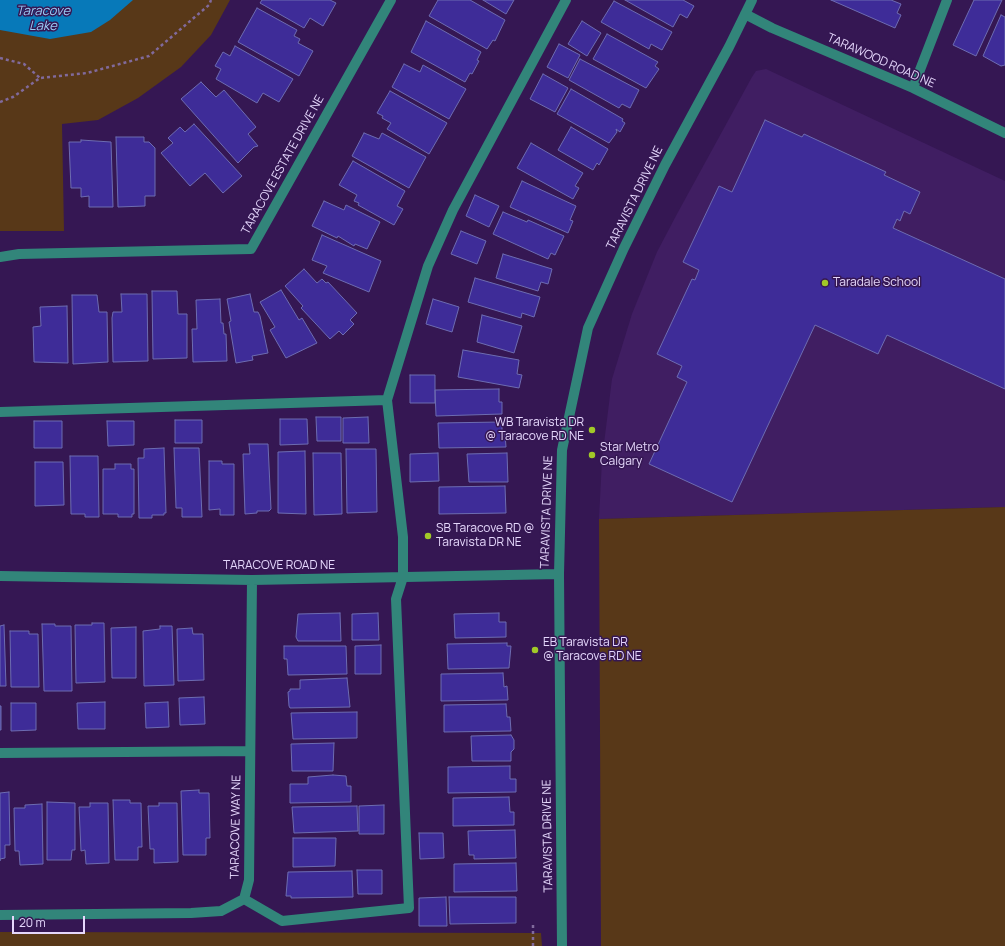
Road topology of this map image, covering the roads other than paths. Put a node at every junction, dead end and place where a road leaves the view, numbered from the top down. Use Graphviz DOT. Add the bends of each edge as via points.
graph roads {
  1 [pos="391,0"];
  2 [pos="566,0"];
  3 [pos="752,0"];
  4 [pos="947,0"];
  5 [pos="745,14"];
  6 [pos="913,88"];
  7 [pos="1005,133"];
  8 [pos="0,257"];
  9 [pos="387,400"];
  10 [pos="0,412"];
  11 [pos="559,574"];
  12 [pos="0,576"];
  13 [pos="403,577"];
  14 [pos="252,580"];
  15 [pos="250,751"];
  16 [pos="0,753"];
  17 [pos="244,900"];
  18 [pos="0,915"];
  19 [pos="562,946"];
  1 -- 8 [label="street, TARACOVE ESTATE DRIVE NE" via="251,249 19,254"];
  2 -- 9 [label="street" via="453,210 428,266"];
  3 -- 5 [label="street, TARAVISTA DRIVE NE"];
  4 -- 6 [label="street"];
  5 -- 6 [label="street, TARAWOOD ROAD NE"];
  5 -- 11 [label="street, TARAVISTA DRIVE NE" via="665,165 588,328 562,450"];
  6 -- 7 [label="street, TARAWOOD ROAD NE"];
  9 -- 10 [label="street"];
  9 -- 13 [label="street" via="403,538"];
  11 -- 13 [label="street, TARACOVE ROAD NE"];
  11 -- 19 [label="street, TARAVISTA DRIVE NE"];
  12 -- 14 [label="street, TARACOVE ROAD NE"];
  13 -- 14 [label="street, TARACOVE ROAD NE"];
  13 -- 17 [label="street" via="396,599 409,908 282,921"];
  14 -- 15 [label="street, TARACOVE WAY NE"];
  15 -- 16 [label="street"];
  15 -- 17 [label="street, TARACOVE WAY NE" via="249,880"];
  17 -- 18 [label="street" via="221,910 191,913"];
}
